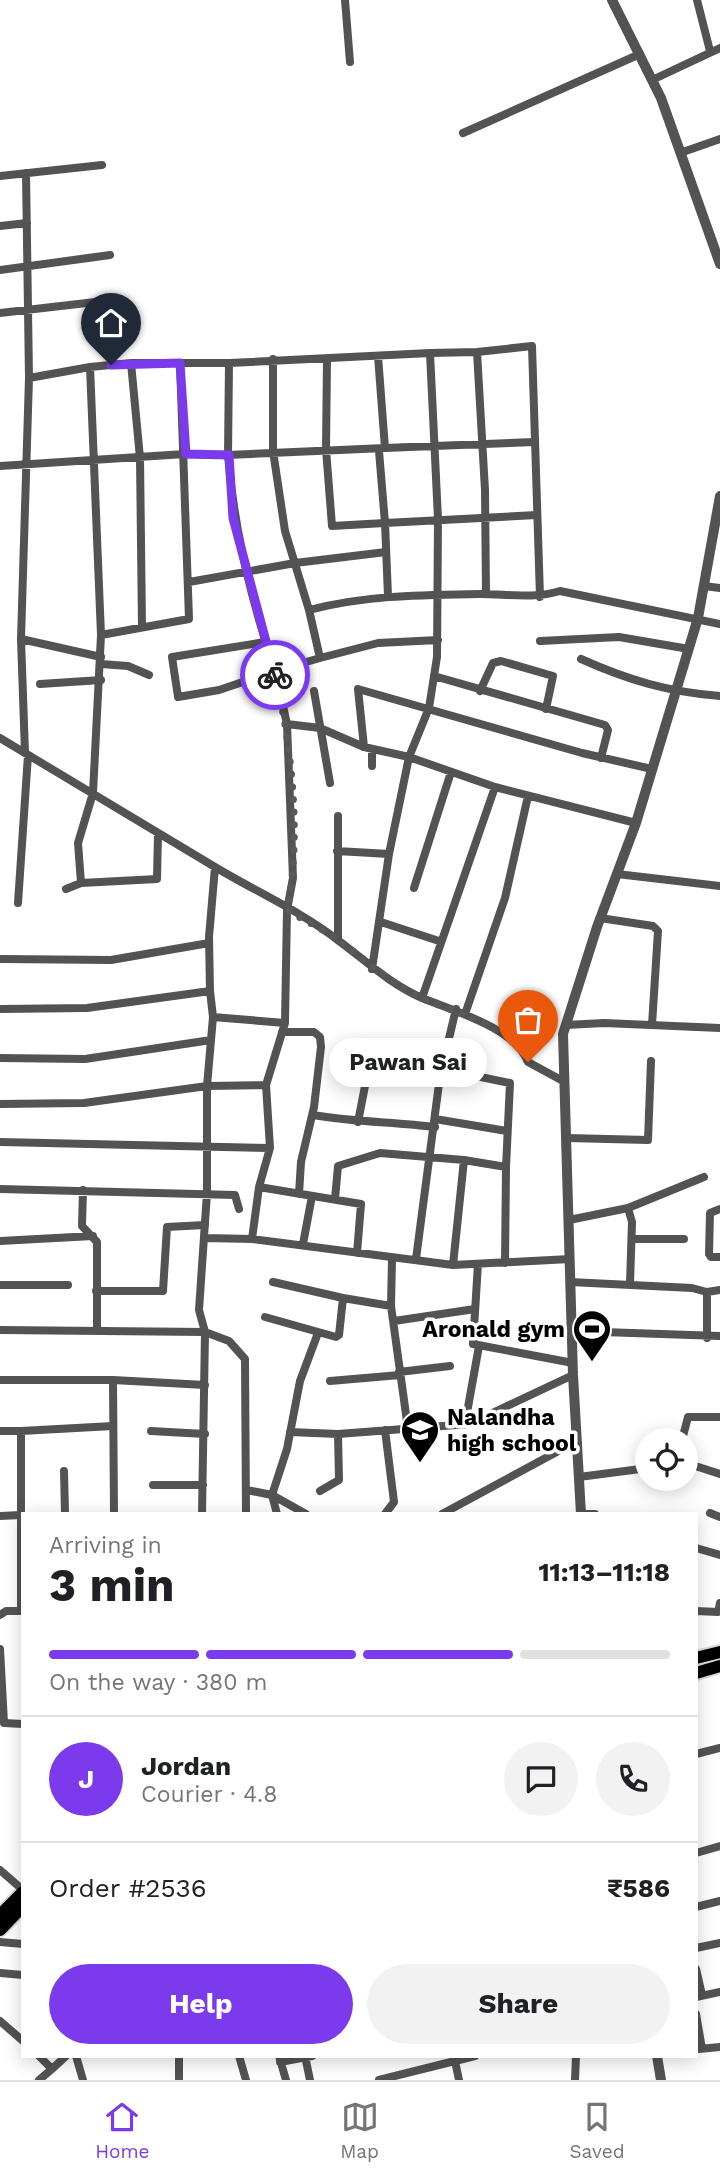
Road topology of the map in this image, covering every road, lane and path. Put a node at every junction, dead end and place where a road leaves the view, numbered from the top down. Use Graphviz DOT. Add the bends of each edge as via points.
graph roads {
  1 [pos="345,0"];
  2 [pos="698,0"];
  3 [pos="617,1"];
  4 [pos="720,48"];
  5 [pos="710,51"];
  6 [pos="640,54"];
  7 [pos="350,62"];
  8 [pos="652,80"];
  9 [pos="463,133"];
  10 [pos="720,139"];
  11 [pos="680,153"];
  12 [pos="102,165"];
  13 [pos="26,173"];
  14 [pos="0,176"];
  15 [pos="27,223"];
  16 [pos="0,226"];
  17 [pos="110,255"];
  18 [pos="720,264"];
  19 [pos="27,268"];
  20 [pos="0,270"];
  21 [pos="104,301"];
  22 [pos="28,310"];
  23 [pos="0,313"];
  24 [pos="477,352"];
  25 [pos="430,353"];
  26 [pos="378,356"];
  27 [pos="273,359"];
  28 [pos="327,359"];
  29 [pos="131,363"];
  30 [pos="180,363"];
  31 [pos="229,363"];
  32 [pos="90,367"];
  33 [pos="29,378"];
  34 [pos="535,442"];
  35 [pos="432,445"];
  36 [pos="483,445"];
  37 [pos="326,449"];
  38 [pos="382,450"];
  39 [pos="273,451"];
  40 [pos="186,454"];
  41 [pos="229,455"];
  42 [pos="141,458"];
  43 [pos="96,459"];
  44 [pos="0,466"];
  45 [pos="27,466"];
  46 [pos="720,496"];
  47 [pos="537,515"];
  48 [pos="486,516"];
  49 [pos="438,519"];
  50 [pos="718,522"];
  51 [pos="385,523"];
  52 [pos="386,552"];
  53 [pos="295,563"];
  54 [pos="247,574"];
  55 [pos="188,582"];
  56 [pos="705,586"];
  57 [pos="720,588"];
  58 [pos="438,594"];
  59 [pos="486,594"];
  60 [pos="388,596"];
  61 [pos="540,597"];
  62 [pos="309,610"];
  63 [pos="698,618"];
  64 [pos="720,624"];
  65 [pos="142,627"];
  66 [pos="101,635"];
  67 [pos="20,639"];
  68 [pos="438,640"];
  69 [pos="265,642"];
  70 [pos="540,642"];
  71 [pos="689,649"];
  72 [pos="320,658"];
  73 [pos="581,659"];
  74 [pos="101,660"];
  75 [pos="275,671"];
  76 [pos="149,675"];
  77 [pos="434,676"];
  78 [pos="101,680"];
  79 [pos="40,684"];
  80 [pos="314,691"];
  81 [pos="480,691"];
  82 [pos="676,692"];
  83 [pos="720,696"];
  84 [pos="429,708"];
  85 [pos="546,709"];
  86 [pos="287,724"];
  87 [pos="320,729"];
  88 [pos="0,738"];
  89 [pos="368,748"];
  90 [pos="27,754"];
  91 [pos="409,757"];
  92 [pos="601,758"];
  93 [pos="372,766"];
  94 [pos="652,769"];
  95 [pos="452,772"];
  96 [pos="330,783"];
  97 [pos="495,787"];
  98 [pos="93,793"];
  99 [pos="528,796"];
  100 [pos="338,816"];
  101 [pos="636,823"];
  102 [pos="158,833"];
  103 [pos="337,851"];
  104 [pos="389,854"];
  105 [pos="215,867"];
  106 [pos="617,874"];
  107 [pos="81,883"];
  108 [pos="720,886"];
  109 [pos="414,888"];
  110 [pos="66,889"];
  111 [pos="18,903"];
  112 [pos="287,910"];
  113 [pos="600,918"];
  114 [pos="381,922"];
  115 [pos="338,940"];
  116 [pos="439,941"];
  117 [pos="209,943"];
  118 [pos="0,959"];
  119 [pos="372,969"];
  120 [pos="209,990"];
  121 [pos="422,998"];
  122 [pos="0,1009"];
  123 [pos="456,1009"];
  124 [pos="465,1014"];
  125 [pos="213,1017"];
  126 [pos="285,1023"];
  127 [pos="566,1025"];
  128 [pos="652,1025"];
  129 [pos="720,1028"];
  130 [pos="282,1032"];
  131 [pos="211,1040"];
  132 [pos="0,1058"];
  133 [pos="651,1060"];
  134 [pos="441,1073"];
  135 [pos="563,1081"];
  136 [pos="266,1085"];
  137 [pos="207,1086"];
  138 [pos="0,1104"];
  139 [pos="313,1115"];
  140 [pos="358,1122"];
  141 [pos="435,1123"];
  142 [pos="507,1132"];
  143 [pos="567,1138"];
  144 [pos="0,1142"];
  145 [pos="206,1144"];
  146 [pos="270,1147"];
  147 [pos="431,1156"];
  148 [pos="464,1160"];
  149 [pos="506,1167"];
  150 [pos="704,1177"];
  151 [pos="259,1187"];
  152 [pos="0,1189"];
  153 [pos="82,1189"];
  154 [pos="207,1194"];
  155 [pos="299,1194"];
  156 [pos="312,1196"];
  157 [pos="335,1199"];
  158 [pos="628,1208"];
  159 [pos="239,1209"];
  160 [pos="720,1209"];
  161 [pos="569,1220"];
  162 [pos="205,1225"];
  163 [pos="93,1236"];
  164 [pos="205,1238"];
  165 [pos="252,1239"];
  166 [pos="632,1239"];
  167 [pos="684,1239"];
  168 [pos="0,1241"];
  169 [pos="303,1244"];
  170 [pos="357,1253"];
  171 [pos="720,1257"];
  172 [pos="393,1259"];
  173 [pos="416,1259"];
  174 [pos="569,1259"];
  175 [pos="478,1264"];
  176 [pos="505,1264"];
  177 [pos="453,1265"];
  178 [pos="273,1282"];
  179 [pos="570,1282"];
  180 [pos="630,1284"];
  181 [pos="0,1285"];
  182 [pos="68,1285"];
  183 [pos="720,1290"];
  184 [pos="96,1291"];
  185 [pos="707,1292"];
  186 [pos="343,1298"];
  187 [pos="391,1306"];
  188 [pos="475,1312"];
  189 [pos="265,1317"];
  190 [pos="394,1321"];
  191 [pos="0,1330"];
  192 [pos="97,1330"];
  193 [pos="573,1331"];
  194 [pos="205,1332"];
  195 [pos="318,1333"];
  196 [pos="720,1336"];
  197 [pos="707,1338"];
  198 [pos="479,1346"];
  199 [pos="573,1363"];
  200 [pos="450,1366"];
  201 [pos="399,1373"];
  202 [pos="573,1375"];
  203 [pos="0,1380"];
  204 [pos="113,1380"];
  205 [pos="330,1381"];
  206 [pos="205,1385"];
  207 [pos="720,1417"];
  208 [pos="465,1424"];
  209 [pos="113,1426"];
  210 [pos="685,1428"];
  211 [pos="408,1429"];
  212 [pos="385,1430"];
  213 [pos="0,1431"];
  214 [pos="21,1431"];
  215 [pos="150,1431"];
  216 [pos="290,1432"];
  217 [pos="205,1434"];
  218 [pos="338,1434"];
  219 [pos="577,1441"];
  220 [pos="698,1468"];
  221 [pos="635,1470"];
  222 [pos="64,1471"];
  223 [pos="720,1474"];
  224 [pos="579,1477"];
  225 [pos="153,1485"];
  226 [pos="203,1485"];
  227 [pos="247,1490"];
  228 [pos="320,1491"];
  229 [pos="272,1495"];
  230 [pos="65,1512"];
  231 [pos="114,1512"];
  232 [pos="202,1512"];
  233 [pos="246,1512"];
  234 [pos="276,1512"];
  235 [pos="302,1512"];
  236 [pos="386,1512"];
  237 [pos="446,1512"];
  238 [pos="581,1512"];
  239 [pos="710,1513"];
  240 [pos="0,1516"];
  241 [pos="21,1516"];
  242 [pos="720,1517"];
  243 [pos="698,1549"];
  244 [pos="720,1555"];
  245 [pos="720,1603"];
  246 [pos="21,1611"];
  247 [pos="698,1611"];
  248 [pos="0,1615"];
  249 [pos="0,1649"];
  250 [pos="720,1651"];
  251 [pos="698,1657"];
  252 [pos="720,1666"];
  253 [pos="698,1672"];
  254 [pos="21,1724"];
  255 [pos="720,1748"];
  256 [pos="698,1754"];
  257 [pos="720,1846"];
  258 [pos="698,1852"];
  259 [pos="0,1870"];
  260 [pos="21,1889"];
  261 [pos="21,1893"];
  262 [pos="720,1901"];
  263 [pos="698,1906"];
  264 [pos="21,1908"];
  265 [pos="0,1915"];
  266 [pos="0,1930"];
  267 [pos="0,1942"];
  268 [pos="720,1943"];
  269 [pos="21,1944"];
  270 [pos="698,1948"];
  271 [pos="0,1973"];
  272 [pos="21,1977"];
  273 [pos="720,1992"];
  274 [pos="699,1996"];
  275 [pos="0,2021"];
  276 [pos="21,2039"];
  277 [pos="720,2047"];
  278 [pos="699,2049"];
  279 [pos="41,2058"];
  280 [pos="64,2058"];
  281 [pos="77,2058"];
  282 [pos="179,2058"];
  283 [pos="240,2058"];
  284 [pos="307,2058"];
  285 [pos="467,2058"];
  286 [pos="576,2058"];
  287 [pos="660,2058"];
  288 [pos="280,2059"];
  289 [pos="456,2061"];
  290 [pos="52,2069"];
  291 [pos="39,2080"];
  292 [pos="83,2080"];
  293 [pos="179,2080"];
  294 [pos="246,2080"];
  295 [pos="286,2080"];
  296 [pos="310,2080"];
  297 [pos="379,2080"];
  298 [pos="459,2080"];
  299 [pos="575,2080"];
  300 [pos="661,2080"];
  1 -- 7 [label="street"];
  2 -- 5 [label="street"];
  3 -- 6 [label="street"];
  4 -- 5 [label="street"];
  5 -- 8 [label="street"];
  6 -- 8 [label="street"];
  6 -- 9 [label="street"];
  8 -- 11 [label="street"];
  10 -- 11 [label="street"];
  11 -- 18 [label="street"];
  12 -- 13 [label="street"];
  13 -- 14 [label="street"];
  13 -- 15 [label="street"];
  15 -- 16 [label="street"];
  15 -- 19 [label="street"];
  17 -- 19 [label="street"];
  19 -- 20 [label="street"];
  19 -- 22 [label="street"];
  21 -- 22 [label="street"];
  22 -- 23 [label="street"];
  22 -- 33 [label="street"];
  24 -- 25 [label="street"];
  24 -- 34 [label="street" via="532,346"];
  24 -- 36 [label="street"];
  25 -- 26 [label="street"];
  25 -- 35 [label="street"];
  26 -- 28 [label="street"];
  26 -- 38 [label="street"];
  27 -- 28 [label="street"];
  27 -- 31 [label="street"];
  27 -- 39 [label="street"];
  28 -- 37 [label="street"];
  29 -- 30 [label="street"];
  29 -- 32 [label="street"];
  29 -- 42 [label="street"];
  30 -- 31 [label="street"];
  30 -- 40 [label="street"];
  31 -- 41 [label="street"];
  32 -- 33 [label="street"];
  32 -- 43 [label="street"];
  33 -- 45 [label="street"];
  34 -- 36 [label="street"];
  34 -- 47 [label="street"];
  35 -- 36 [label="street"];
  35 -- 38 [label="street"];
  35 -- 49 [label="street"];
  36 -- 48 [label="street"];
  37 -- 38 [label="street"];
  37 -- 39 [label="street"];
  37 -- 51 [label="street" via="332,526"];
  38 -- 51 [label="street"];
  39 -- 41 [label="street"];
  39 -- 53 [label="street" via="285,531"];
  40 -- 41 [label="street"];
  40 -- 42 [label="street"];
  40 -- 55 [label="street"];
  41 -- 54 [label="street" via="233,518"];
  42 -- 43 [label="street"];
  42 -- 65 [label="street"];
  43 -- 45 [label="street"];
  43 -- 66 [label="street"];
  44 -- 45 [label="street"];
  45 -- 67 [label="street"];
  46 -- 50 [label="street"];
  47 -- 48 [label="street"];
  47 -- 61 [label="street"];
  48 -- 49 [label="street"];
  48 -- 59 [label="street"];
  49 -- 51 [label="street"];
  49 -- 58 [label="street"];
  50 -- 56 [label="street"];
  51 -- 52 [label="street"];
  52 -- 53 [label="street"];
  52 -- 60 [label="street"];
  53 -- 54 [label="street"];
  53 -- 62 [label="street"];
  54 -- 55 [label="street"];
  54 -- 69 [label="street"];
  55 -- 65 [label="street" via="189,619"];
  56 -- 57 [label="street"];
  56 -- 63 [label="street"];
  58 -- 59 [label="street"];
  58 -- 60 [label="street"];
  58 -- 68 [label="street"];
  59 -- 61 [label="street"];
  60 -- 62 [label="street"];
  61 -- 63 [label="street" via="560,591"];
  62 -- 72 [label="street"];
  63 -- 64 [label="street"];
  63 -- 71 [label="street"];
  65 -- 66 [label="street"];
  66 -- 74 [label="street"];
  67 -- 74 [label="street"];
  67 -- 90 [label="street"];
  68 -- 72 [label="street" via="378,643"];
  68 -- 77 [label="street"];
  69 -- 75 [label="street"];
  69 -- 75 [label="street" via="173,655 177,697 219,690"];
  70 -- 71 [label="street" via="628,638"];
  71 -- 82 [label="street"];
  72 -- 75 [label="street"];
  73 -- 82 [label="street"];
  74 -- 76 [label="street"];
  74 -- 78 [label="street"];
  75 -- 86 [label="street"];
  77 -- 81 [label="street"];
  77 -- 84 [label="street"];
  78 -- 79 [label="street"];
  78 -- 98 [label="street"];
  80 -- 87 [label="street"];
  81 -- 85 [label="street"];
  81 -- 85 [label="street" via="493,663 501,661 553,676"];
  82 -- 83 [label="street"];
  82 -- 94 [label="street"];
  84 -- 89 [label="street" via="358,689"];
  84 -- 91 [label="street"];
  84 -- 92 [label="street"];
  85 -- 92 [label="street" via="608,727"];
  86 -- 87 [label="street"];
  86 -- 112 [label="street" via="294,844"];
  87 -- 89 [label="street"];
  87 -- 96 [label="street"];
  88 -- 90 [label="street"];
  89 -- 91 [label="street"];
  89 -- 93 [label="street"];
  90 -- 98 [label="street"];
  90 -- 111 [label="street"];
  91 -- 95 [label="street"];
  91 -- 104 [label="street"];
  92 -- 94 [label="street"];
  94 -- 101 [label="street"];
  95 -- 97 [label="street"];
  95 -- 109 [label="street"];
  97 -- 99 [label="street"];
  97 -- 116 [label="street"];
  98 -- 102 [label="street"];
  98 -- 107 [label="street" via="78,843"];
  99 -- 101 [label="street"];
  99 -- 124 [label="street" via="505,898"];
  100 -- 103 [label="street"];
  101 -- 106 [label="street"];
  102 -- 105 [label="street"];
  102 -- 107 [label="street" via="157,879"];
  103 -- 104 [label="street"];
  103 -- 115 [label="street"];
  104 -- 114 [label="street"];
  105 -- 112 [label="street"];
  105 -- 117 [label="street"];
  106 -- 108 [label="street"];
  106 -- 113 [label="street"];
  107 -- 110 [label="street"];
  112 -- 115 [label="street"];
  112 -- 126 [label="street"];
  113 -- 127 [label="street"];
  113 -- 128 [label="street" via="653,926 658,932"];
  114 -- 116 [label="street"];
  114 -- 119 [label="street"];
  115 -- 119 [label="street"];
  116 -- 121 [label="street"];
  117 -- 118 [label="street" via="111,960"];
  117 -- 120 [label="street"];
  119 -- 121 [label="street"];
  120 -- 122 [label="street" via="87,1009"];
  120 -- 125 [label="street"];
  121 -- 123 [label="street"];
  123 -- 124 [label="street"];
  123 -- 134 [label="street"];
  124 -- 135 [label="street" via="523,1050 528,1062"];
  125 -- 126 [label="street"];
  125 -- 131 [label="street"];
  126 -- 130 [label="street"];
  127 -- 128 [label="street"];
  127 -- 135 [label="street"];
  128 -- 129 [label="street"];
  130 -- 136 [label="street"];
  130 -- 139 [label="street" via="314,1032 320,1037"];
  131 -- 132 [label="street" via="85,1059"];
  131 -- 137 [label="street"];
  133 -- 143 [label="street" via="648,1140"];
  134 -- 140 [label="street" via="374,1072 365,1086"];
  134 -- 141 [label="street"];
  134 -- 142 [label="street" via="510,1083"];
  135 -- 143 [label="street"];
  136 -- 137 [label="street"];
  136 -- 146 [label="street"];
  137 -- 138 [label="street" via="84,1103"];
  137 -- 145 [label="street"];
  139 -- 140 [label="street"];
  139 -- 155 [label="street" via="301,1162"];
  140 -- 141 [label="street"];
  141 -- 142 [label="street"];
  141 -- 147 [label="street"];
  142 -- 149 [label="street"];
  143 -- 161 [label="street"];
  144 -- 145 [label="street"];
  145 -- 146 [label="street"];
  145 -- 154 [label="street"];
  146 -- 151 [label="street"];
  147 -- 148 [label="street"];
  147 -- 157 [label="street" via="380,1153 339,1166"];
  147 -- 173 [label="street"];
  148 -- 149 [label="street"];
  148 -- 177 [label="street"];
  149 -- 176 [label="street"];
  150 -- 158 [label="street"];
  151 -- 155 [label="street"];
  151 -- 165 [label="street"];
  152 -- 153 [label="street"];
  153 -- 154 [label="street"];
  153 -- 163 [label="street" via="81,1222"];
  154 -- 159 [label="street" via="235,1195"];
  154 -- 162 [label="street"];
  155 -- 156 [label="street"];
  156 -- 157 [label="street"];
  156 -- 169 [label="street"];
  157 -- 170 [label="street" via="361,1204"];
  158 -- 161 [label="street"];
  158 -- 166 [label="street"];
  160 -- 171 [label="street" via="710,1213 709,1254"];
  161 -- 174 [label="street"];
  162 -- 164 [label="street"];
  162 -- 184 [label="street" via="167,1227 163,1291"];
  163 -- 168 [label="street"];
  163 -- 184 [label="street" via="97,1242"];
  164 -- 165 [label="street"];
  164 -- 194 [label="street" via="199,1310"];
  165 -- 169 [label="street"];
  166 -- 167 [label="street"];
  166 -- 180 [label="street"];
  169 -- 170 [label="street"];
  170 -- 172 [label="street"];
  172 -- 173 [label="street"];
  172 -- 187 [label="street"];
  173 -- 177 [label="street"];
  174 -- 176 [label="street"];
  174 -- 179 [label="street"];
  175 -- 176 [label="street"];
  175 -- 177 [label="street"];
  175 -- 188 [label="street"];
  178 -- 186 [label="street"];
  179 -- 180 [label="street"];
  179 -- 193 [label="street"];
  180 -- 185 [label="street"];
  181 -- 182 [label="street"];
  183 -- 185 [label="street"];
  184 -- 192 [label="street"];
  185 -- 197 [label="street"];
  186 -- 187 [label="street"];
  186 -- 195 [label="street" via="339,1335"];
  187 -- 190 [label="street"];
  188 -- 190 [label="street"];
  188 -- 198 [label="street" via="473,1344"];
  189 -- 195 [label="street"];
  190 -- 201 [label="street"];
  191 -- 192 [label="street"];
  192 -- 194 [label="street"];
  193 -- 197 [label="street"];
  193 -- 199 [label="street"];
  194 -- 206 [label="street"];
  194 -- 227 [label="street" via="229,1341 245,1359"];
  195 -- 216 [label="street" via="300,1381"];
  196 -- 197 [label="street"];
  198 -- 199 [label="street"];
  198 -- 208 [label="street"];
  199 -- 202 [label="street"];
  200 -- 201 [label="street"];
  201 -- 205 [label="street"];
  201 -- 211 [label="street"];
  202 -- 208 [label="street"];
  202 -- 219 [label="street"];
  203 -- 204 [label="street"];
  204 -- 206 [label="street"];
  204 -- 209 [label="street"];
  206 -- 217 [label="street"];
  207 -- 210 [label="street" via="688,1417"];
  208 -- 211 [label="street"];
  209 -- 214 [label="street"];
  209 -- 231 [label="street"];
  211 -- 212 [label="street"];
  212 -- 218 [label="street"];
  212 -- 236 [label="street" via="394,1502"];
  213 -- 214 [label="street"];
  214 -- 241 [label="street"];
  215 -- 217 [label="street"];
  216 -- 218 [label="street"];
  216 -- 229 [label="street"];
  217 -- 226 [label="street"];
  218 -- 228 [label="street" via="339,1480"];
  219 -- 224 [label="street"];
  219 -- 237 [label="street"];
  220 -- 223 [label="street"];
  221 -- 224 [label="street"];
  222 -- 230 [label="street"];
  224 -- 238 [label="street"];
  225 -- 226 [label="street"];
  226 -- 232 [label="street"];
  227 -- 229 [label="street"];
  227 -- 233 [label="street"];
  229 -- 234 [label="street"];
  229 -- 235 [label="street"];
  239 -- 242 [label="street"];
  240 -- 241 [label="street"];
  243 -- 244 [label="street"];
  245 -- 247 [label="street" via="718,1612"];
  246 -- 248 [label="street"];
  249 -- 254 [label="street" via="4,1723"];
  250 -- 251 [label="main road"];
  252 -- 253 [label="main road"];
  255 -- 256 [label="street"];
  257 -- 258 [label="street"];
  259 -- 260 [label="street"];
  261 -- 265 [label="main road"];
  262 -- 263 [label="street"];
  264 -- 266 [label="main road"];
  267 -- 269 [label="street"];
  268 -- 270 [label="street"];
  271 -- 272 [label="street"];
  273 -- 274 [label="street"];
  275 -- 276 [label="street"];
  277 -- 278 [label="street"];
  279 -- 290 [label="street"];
  280 -- 290 [label="street"];
  281 -- 292 [label="street"];
  282 -- 293 [label="street"];
  283 -- 294 [label="street"];
  284 -- 296 [label="street"];
  285 -- 289 [label="street"];
  286 -- 299 [label="street"];
  287 -- 300 [label="street"];
  288 -- 295 [label="street"];
  289 -- 297 [label="street"];
  289 -- 298 [label="street"];
  290 -- 291 [label="street"];
}
